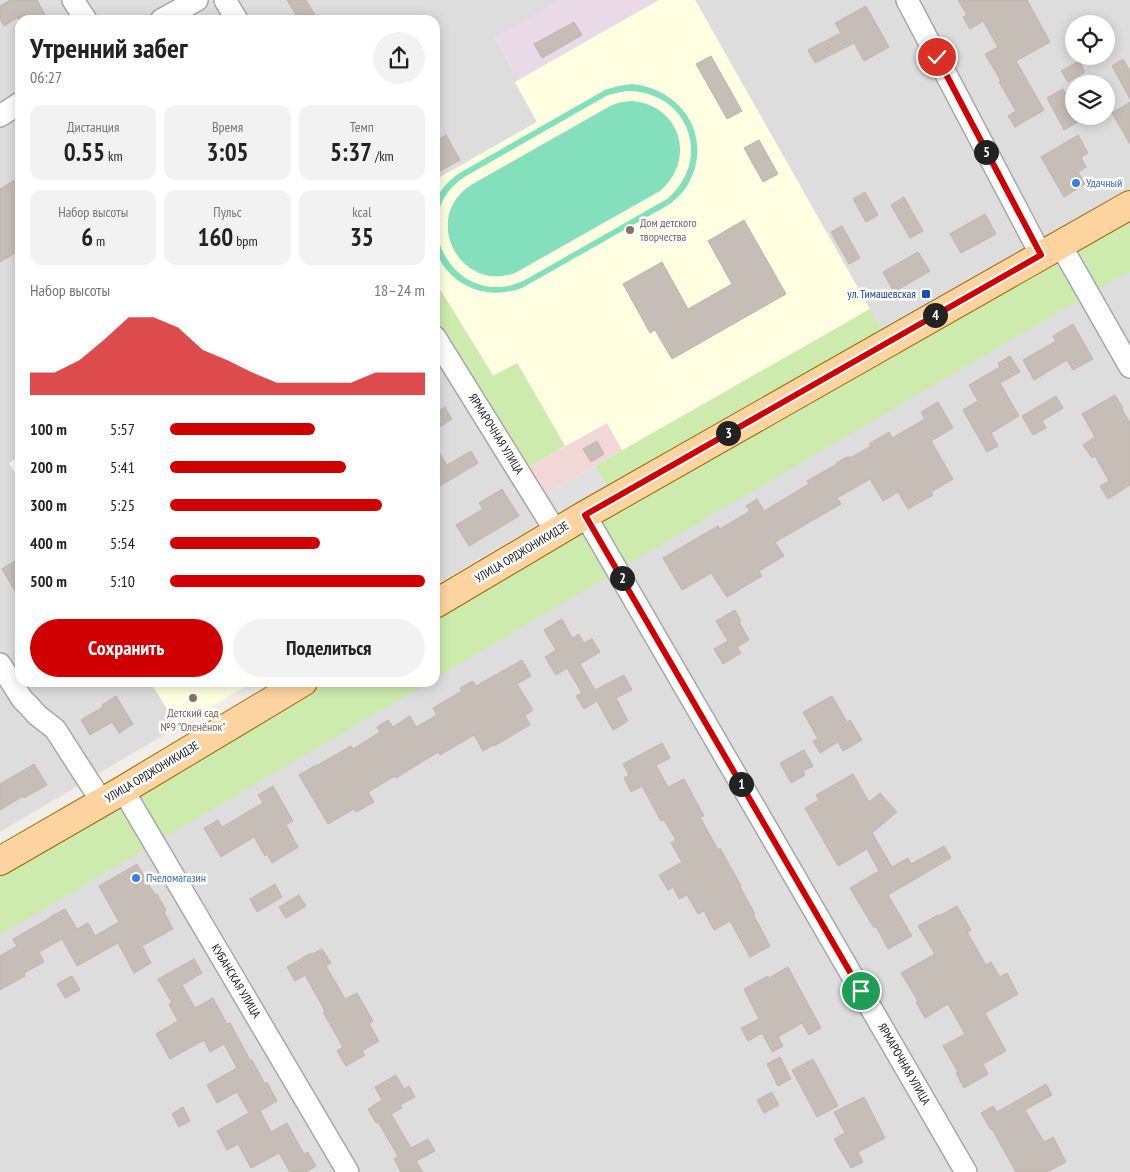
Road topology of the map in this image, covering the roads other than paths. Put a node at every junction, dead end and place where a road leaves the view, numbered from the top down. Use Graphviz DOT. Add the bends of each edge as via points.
graph roads {
  1 [pos="72,0"];
  2 [pos="197,0"];
  3 [pos="224,0"];
  4 [pos="907,0"];
  5 [pos="82,15"];
  6 [pos="171,15"];
  7 [pos="234,15"];
  8 [pos="15,106"];
  9 [pos="0,116"];
  10 [pos="1130,205"];
  11 [pos="1051,250"];
  12 [pos="440,345"];
  13 [pos="1130,367"];
  14 [pos="585,515"];
  15 [pos="556,532"];
  16 [pos="440,601"];
  17 [pos="0,664"];
  18 [pos="295,687"];
  19 [pos="112,796"];
  20 [pos="0,861"];
  21 [pos="348,1172"];
  22 [pos="966,1172"];
  1 -- 5 [label="street"];
  2 -- 6 [label="street"];
  3 -- 7 [label="street"];
  4 -- 11 [label="street"];
  8 -- 9 [label="street"];
  10 -- 11 [label="main road, УЛИЦА ОРДЖОНИКИДЗЕ"];
  11 -- 13 [label="street"];
  11 -- 14 [label="main road, УЛИЦА ОРДЖОНИКИДЗЕ"];
  12 -- 15 [label="street, ЯРМАРОЧНАЯ УЛИЦА"];
  14 -- 15 [label="main road, УЛИЦА ОРДЖОНИКИДЗЕ"];
  14 -- 22 [label="street, ЯРМАРОЧНАЯ УЛИЦА"];
  15 -- 16 [label="main road, УЛИЦА ОРДЖОНИКИДЗЕ"];
  17 -- 19 [label="street, КУБАНСКАЯ УЛИЦА" via="22,698 55,729"];
  18 -- 19 [label="main road, УЛИЦА ОРДЖОНИКИДЗЕ"];
  19 -- 20 [label="main road, УЛИЦА ОРДЖОНИКИДЗЕ"];
  19 -- 21 [label="street, КУБАНСКАЯ УЛИЦА"];
}
